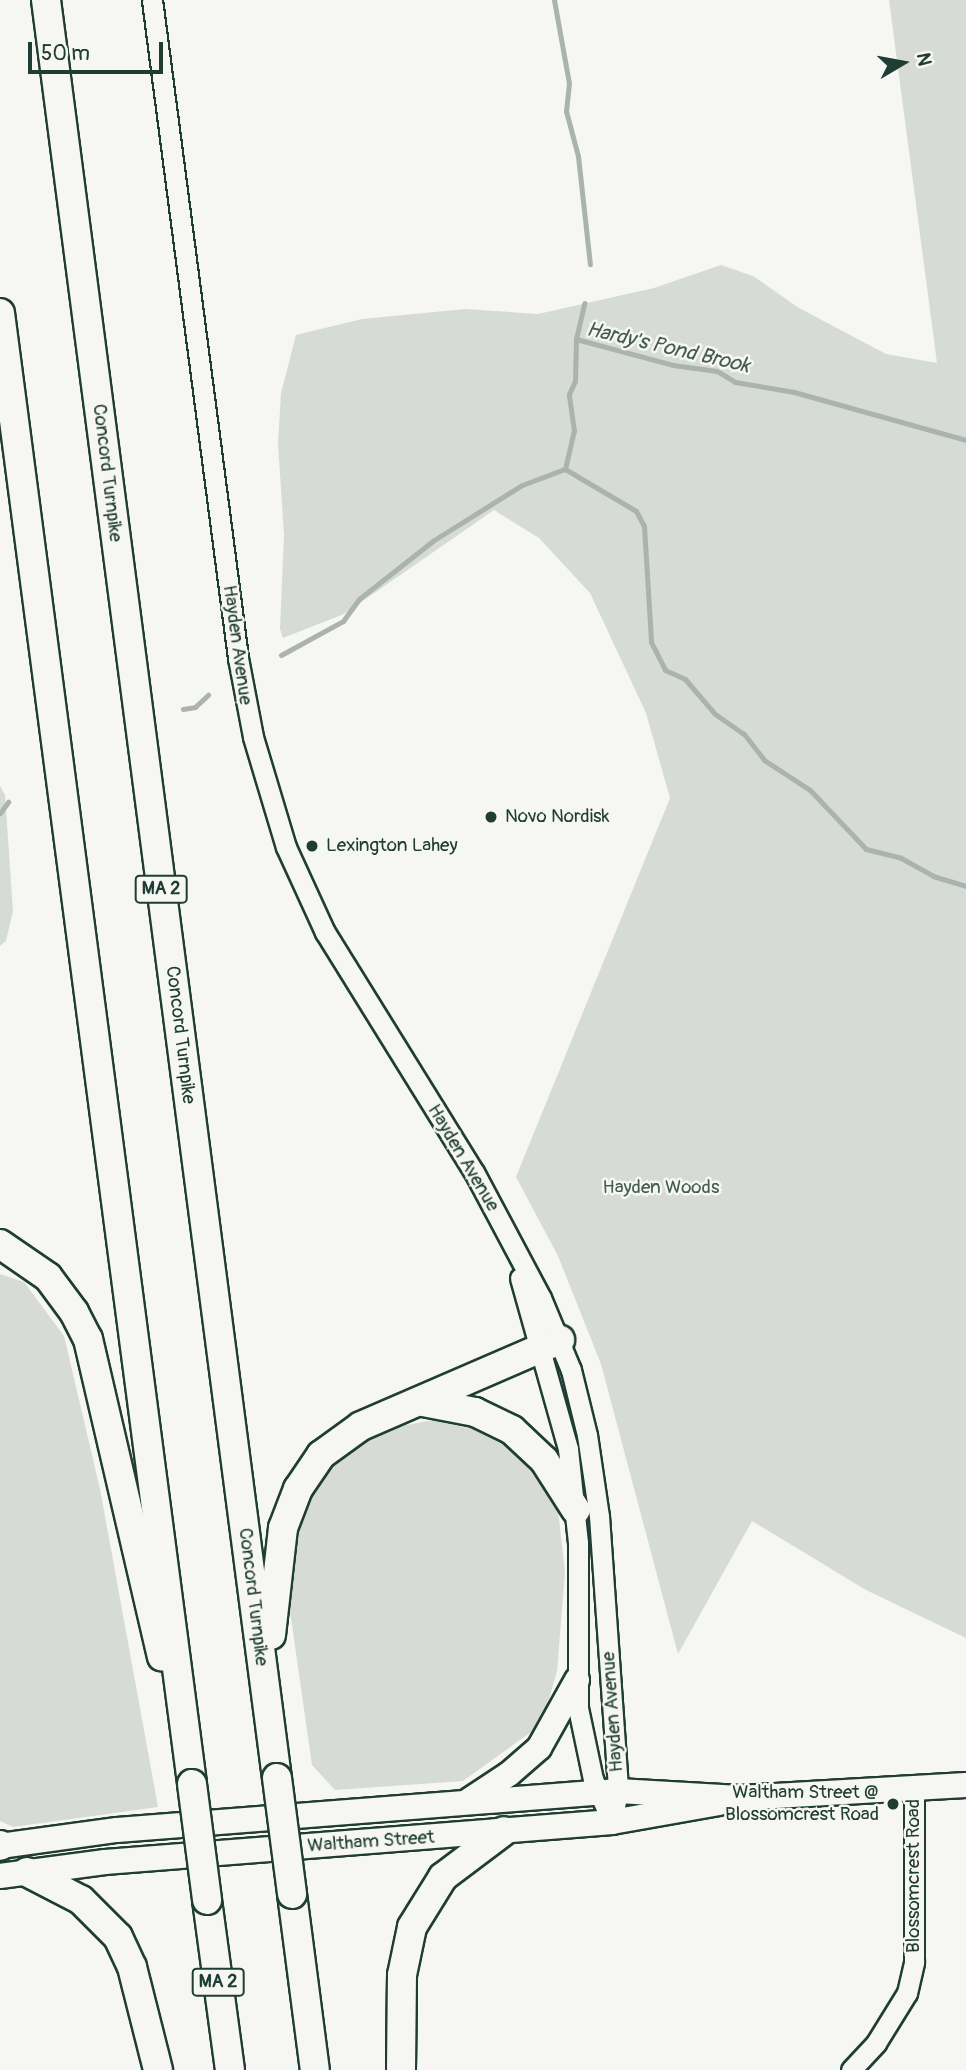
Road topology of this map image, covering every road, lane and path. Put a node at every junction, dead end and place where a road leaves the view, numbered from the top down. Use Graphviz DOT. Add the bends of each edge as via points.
graph roads {
  1 [pos="46,0"];
  2 [pos="152,0"];
  3 [pos="0,313"];
  4 [pos="0,1244"];
  5 [pos="551,1344"];
  6 [pos="423,1402"];
  7 [pos="576,1510"];
  8 [pos="577,1680"];
  9 [pos="266,1694"];
  10 [pos="184,1728"];
  11 [pos="966,1785"];
  12 [pos="914,1788"];
  13 [pos="608,1792"];
  14 [pos="740,1798"];
  15 [pos="464,1803"];
  16 [pos="612,1822"];
  17 [pos="504,1831"];
  18 [pos="0,1846"];
  19 [pos="14,1874"];
  20 [pos="158,2070"];
  21 [pos="230,2070"];
  22 [pos="315,2070"];
  23 [pos="401,2070"];
  24 [pos="851,2070"];
  1 -- 9 [label="highway, Concord Turnpike / MA 2"];
  2 -- 5 [label="street, Hayden Avenue" via="238,658 263,776 286,847 331,943 474,1172 505,1230"];
  3 -- 10 [label="highway, MA 2"];
  4 -- 10 [label="highway" via="33,1263 55,1285 75,1312 92,1350 151,1624"];
  5 -- 6 [label="highway"];
  5 -- 7 [label="street, Hayden Avenue"];
  5 -- 13 [label="street, Hayden Avenue" via="581,1404 597,1493"];
  6 -- 7 [label="highway" via="475,1412 512,1430 544,1460"];
  6 -- 9 [label="highway" via="350,1432 321,1455 298,1489 277,1555"];
  7 -- 8 [label="street, Hayden Avenue"];
  8 -- 13 [label="street, Hayden Avenue" via="582,1732"];
  8 -- 15 [label="main road" via="539,1748"];
  9 -- 22 [label="highway, Concord Turnpike / MA 2, bridge"];
  10 -- 21 [label="highway, MA 2, bridge"];
  11 -- 12 [label="main road, Waltham Street"];
  12 -- 14 [label="main road, Waltham Street"];
  12 -- 24 [label="street, Blossomcrest Road" via="914,1962 907,1993 876,2043"];
  13 -- 14 [label="main road, Waltham Street"];
  13 -- 15 [label="main road, Waltham Street"];
  13 -- 16 [label="street"];
  14 -- 16 [label="main road, Waltham Street"];
  15 -- 18 [label="main road, Waltham Street" via="101,1831"];
  16 -- 17 [label="main road, Waltham Street"];
  17 -- 19 [label="main road, Waltham Street"];
  17 -- 23 [label="highway" via="443,1877 412,1927 403,1962"];
  19 -- 20 [label="highway" via="81,1900 118,1937 132,1967"];
}
